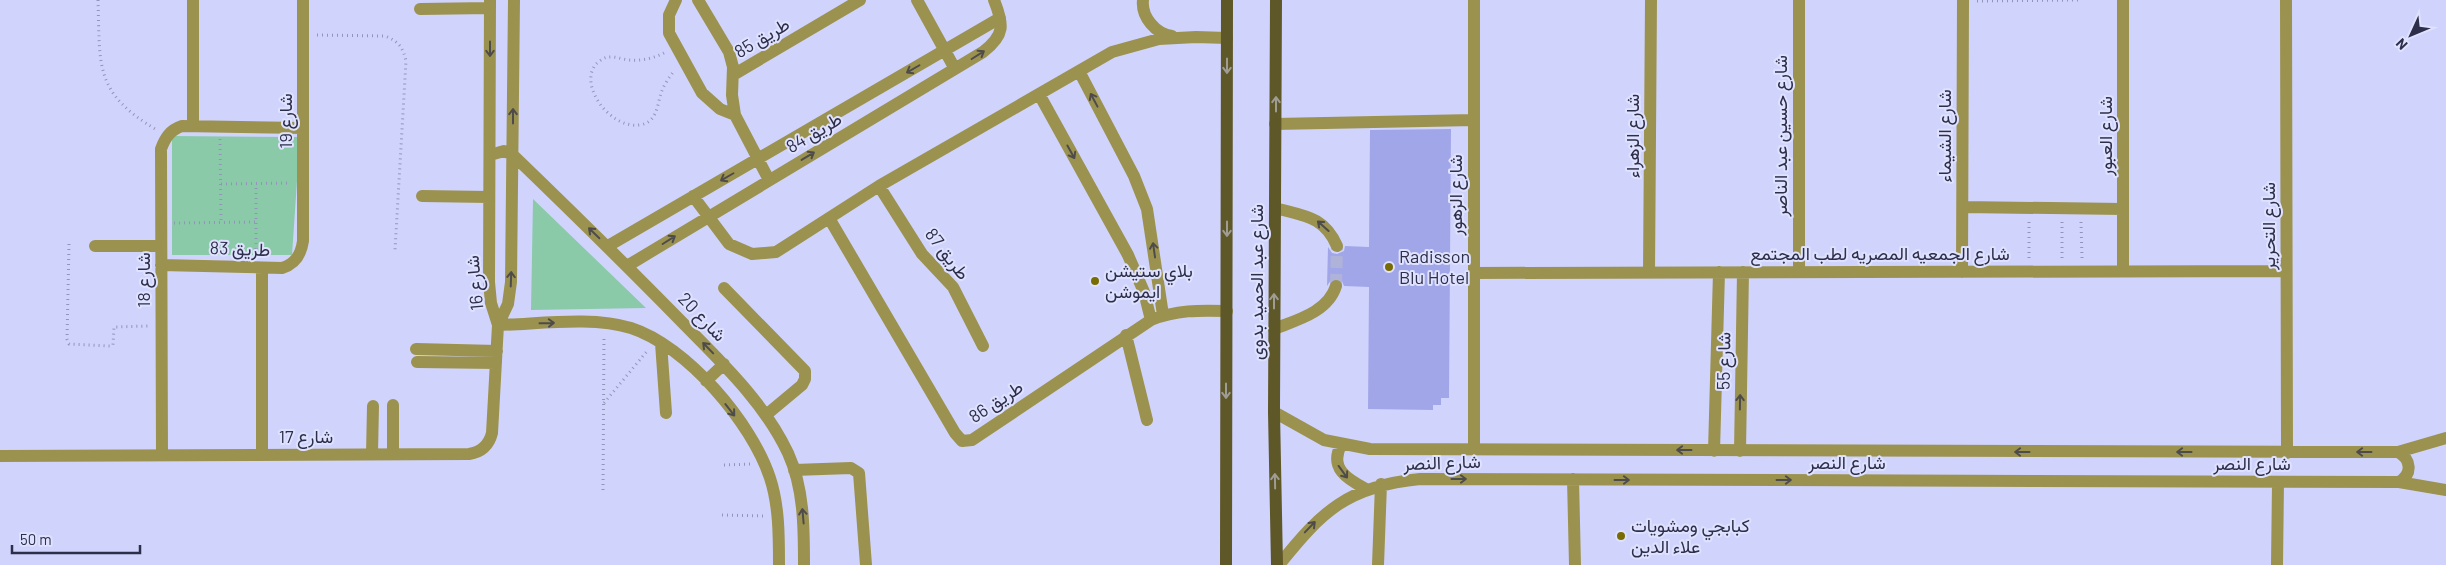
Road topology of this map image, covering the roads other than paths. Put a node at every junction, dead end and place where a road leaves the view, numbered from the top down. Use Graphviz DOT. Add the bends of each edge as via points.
graph roads {
  1 [pos="193,0"];
  2 [pos="303,0"];
  3 [pos="514,0"];
  4 [pos="676,0"];
  5 [pos="698,0"];
  6 [pos="860,0"];
  7 [pos="917,0"];
  8 [pos="994,0"];
  9 [pos="1143,0"];
  10 [pos="1228,0"];
  11 [pos="1276,0"];
  12 [pos="1474,0"];
  13 [pos="1651,0"];
  14 [pos="1799,0"];
  15 [pos="1963,0"];
  16 [pos="2123,0"];
  17 [pos="2286,0"];
  18 [pos="490,4"];
  19 [pos="420,9"];
  20 [pos="1000,18"];
  21 [pos="1180,37"];
  22 [pos="1227,38"];
  23 [pos="945,50"];
  24 [pos="955,69"];
  25 [pos="1079,71"];
  26 [pos="733,75"];
  27 [pos="1039,94"];
  28 [pos="735,115"];
  29 [pos="1474,120"];
  30 [pos="1275,124"];
  31 [pos="193,125"];
  32 [pos="303,128"];
  33 [pos="490,155"];
  34 [pos="513,155"];
  35 [pos="758,158"];
  36 [pos="769,180"];
  37 [pos="879,186"];
  38 [pos="422,196"];
  39 [pos="693,196"];
  40 [pos="489,197"];
  41 [pos="1963,207"];
  42 [pos="1275,208"];
  43 [pos="2123,209"];
  44 [pos="708,216"];
  45 [pos="829,218"];
  46 [pos="303,242"];
  47 [pos="95,246"];
  48 [pos="161,246"];
  49 [pos="608,246"];
  50 [pos="1337,246"];
  51 [pos="161,265"];
  52 [pos="628,266"];
  53 [pos="259,267"];
  54 [pos="2123,271"];
  55 [pos="2286,271"];
  56 [pos="1719,272"];
  57 [pos="1743,272"];
  58 [pos="1798,272"];
  59 [pos="1962,272"];
  60 [pos="1474,273"];
  61 [pos="1649,273"];
  62 [pos="1336,286"];
  63 [pos="724,288"];
  64 [pos="1226,311"];
  65 [pos="1163,315"];
  66 [pos="1150,320"];
  67 [pos="498,325"];
  68 [pos="1274,329"];
  69 [pos="1126,335"];
  70 [pos="659,341"];
  71 [pos="983,346"];
  72 [pos="416,349"];
  73 [pos="496,357"];
  74 [pos="417,362"];
  75 [pos="724,364"];
  76 [pos="706,381"];
  77 [pos="393,405"];
  78 [pos="373,406"];
  79 [pos="1274,412"];
  80 [pos="666,413"];
  81 [pos="766,415"];
  82 [pos="1147,420"];
  83 [pos="2446,438"];
  84 [pos="1340,445"];
  85 [pos="1474,450"];
  86 [pos="1714,450"];
  87 [pos="1740,451"];
  88 [pos="2398,452"];
  89 [pos="2287,453"];
  90 [pos="372,454"];
  91 [pos="393,454"];
  92 [pos="162,455"];
  93 [pos="262,455"];
  94 [pos="0,456"];
  95 [pos="794,470"];
  96 [pos="1573,479"];
  97 [pos="2278,482"];
  98 [pos="2399,482"];
  99 [pos="1381,484"];
  100 [pos="1366,489"];
  101 [pos="2446,490"];
  102 [pos="779,565"];
  103 [pos="804,565"];
  104 [pos="866,565"];
  105 [pos="1226,565"];
  106 [pos="1278,565"];
  107 [pos="1378,565"];
  108 [pos="1575,565"];
  109 [pos="2277,565"];
  1 -- 31 [label="street"];
  2 -- 32 [label="street, شارع 19"];
  34 -- 3 [label="street, شارع 16, one-way"];
  4 -- 28 [label="street" via="668,24 675,45 707,99"];
  5 -- 26 [label="street" via="729,52"];
  6 -- 26 [label="street, طريق 85"];
  7 -- 23 [label="street"];
  8 -- 20 [label="street, طريق 84"];
  9 -- 21 [label="street" via="1147,18 1155,29"];
  10 -- 22 [label="main road, شارع عبد الحميد بدوى"];
  30 -- 11 [label="main road, شارع عبد الحميد بدوى, one-way"];
  12 -- 29 [label="street, شارع الزهور"];
  13 -- 61 [label="street, شارع الزهراء"];
  14 -- 58 [label="street, شارع حسين عبد الناصر"];
  15 -- 41 [label="street, شارع الشيماء"];
  16 -- 43 [label="street, شارع العبور"];
  17 -- 55 [label="street, شارع التحرير"];
  18 -- 19 [label="street"];
  18 -- 33 [label="street, شارع 16, one-way"];
  20 -- 23 [label="street, طريق 84"];
  24 -- 20 [label="street, طريق 84, one-way" via="1000,38"];
  21 -- 22 [label="street"];
  21 -- 25 [label="street" via="1128,46"];
  22 -- 64 [label="main road, شارع عبد الحميد بدوى, one-way"];
  23 -- 24 [label="street"];
  23 -- 35 [label="street, طريق 84, one-way"];
  36 -- 24 [label="street, طريق 84, one-way"];
  25 -- 27 [label="street"];
  65 -- 25 [label="street, one-way" via="1147,209 1134,176"];
  26 -- 28 [label="street"];
  27 -- 37 [label="street"];
  27 -- 66 [label="street, one-way" via="1128,255 1144,292"];
  28 -- 35 [label="street"];
  29 -- 30 [label="street"];
  29 -- 60 [label="street, شارع الزهور"];
  30 -- 42 [label="main road, شارع عبد الحميد بدوى"];
  31 -- 32 [label="street"];
  31 -- 48 [label="street, شارع 18" via="173,129 161,149"];
  32 -- 46 [label="street, شارع 19"];
  33 -- 34 [label="street" via="499,151"];
  33 -- 40 [label="street, شارع 16"];
  49 -- 34 [label="street, شارع 20, one-way"];
  67 -- 34 [label="street, شارع 16, one-way" via="510,293"];
  35 -- 36 [label="street"];
  35 -- 39 [label="street, طريق 84, one-way"];
  36 -- 44 [label="street, طريق 84"];
  37 -- 45 [label="street"];
  37 -- 71 [label="street, طريق 87" via="922,254 952,287"];
  38 -- 40 [label="street"];
  39 -- 44 [label="street"];
  39 -- 49 [label="street, طريق 84"];
  40 -- 67 [label="street, شارع 16" via="491,304"];
  41 -- 43 [label="street"];
  41 -- 59 [label="street, شارع الشيماء"];
  50 -- 42 [label="street, one-way" via="1328,230 1314,219"];
  68 -- 42 [label="main road, شارع عبد الحميد بدوى, one-way"];
  43 -- 54 [label="street, شارع العبور"];
  44 -- 45 [label="street" via="729,244 740,250 764,254 776,252"];
  52 -- 44 [label="street, طريق 84, one-way"];
  45 -- 69 [label="street, طريق 86" via="962,441 972,440"];
  46 -- 53 [label="street, طريق 83" via="292,263 282,268"];
  47 -- 48 [label="street"];
  48 -- 51 [label="street, شارع 18"];
  49 -- 52 [label="street, شارع 20"];
  51 -- 53 [label="street, طريق 83"];
  51 -- 92 [label="street, شارع 18"];
  75 -- 52 [label="street, شارع 20, one-way"];
  53 -- 93 [label="street"];
  54 -- 55 [label="street, شارع الجمعيه المصريه لطب المجتمع"];
  54 -- 59 [label="street, شارع الجمعيه المصريه لطب المجتمع"];
  55 -- 89 [label="street, شارع التحرير"];
  56 -- 57 [label="street, شارع الجمعيه المصريه لطب المجتمع"];
  56 -- 61 [label="street, شارع الجمعيه المصريه لطب المجتمع"];
  56 -- 86 [label="street, شارع 55"];
  57 -- 58 [label="street, شارع الجمعيه المصريه لطب المجتمع"];
  87 -- 57 [label="street, شارع 55, one-way"];
  58 -- 59 [label="street, شارع الجمعيه المصريه لطب المجتمع"];
  60 -- 61 [label="street, شارع الجمعيه المصريه لطب المجتمع"];
  60 -- 85 [label="street, شارع الزهور"];
  62 -- 68 [label="street" via="1333,294 1316,310"];
  63 -- 81 [label="street" via="806,371 802,385"];
  64 -- 65 [label="street, طريق 86" via="1191,310"];
  64 -- 105 [label="main road, شارع عبد الحميد بدوى, one-way"];
  65 -- 66 [label="street, طريق 86"];
  66 -- 69 [label="street, طريق 86"];
  67 -- 70 [label="street, one-way" via="604,322 630,328"];
  67 -- 73 [label="street, شارع 17"];
  68 -- 79 [label="main road, شارع عبد الحميد بدوى"];
  69 -- 82 [label="street"];
  70 -- 76 [label="street"];
  70 -- 80 [label="street"];
  72 -- 73 [label="street"];
  73 -- 74 [label="street"];
  73 -- 91 [label="street, شارع 17" via="492,433 482,450 468,454"];
  75 -- 76 [label="street"];
  75 -- 81 [label="street, شارع 20"];
  76 -- 102 [label="street, one-way" via="748,435 764,463 774,494"];
  77 -- 91 [label="street"];
  78 -- 90 [label="street"];
  79 -- 84 [label="street, شارع النصر" via="1309,433"];
  106 -- 79 [label="main road, شارع عبد الحميد بدوى, one-way"];
  81 -- 95 [label="street, شارع 20"];
  83 -- 88 [label="street, شارع النصر"];
  84 -- 85 [label="street, شارع النصر" via="1370,449"];
  84 -- 100 [label="street, one-way" via="1336,459 1342,473"];
  86 -- 85 [label="street, شارع النصر, one-way"];
  86 -- 87 [label="street, شارع النصر"];
  89 -- 87 [label="street, شارع النصر, one-way"];
  88 -- 89 [label="street, شارع النصر, one-way"];
  88 -- 98 [label="street" via="2406,458 2409,467 2407,476"];
  90 -- 91 [label="street, شارع 17"];
  90 -- 93 [label="street, شارع 17"];
  92 -- 93 [label="street, شارع 17"];
  92 -- 94 [label="street, شارع 17"];
  103 -- 95 [label="street, شارع 20, one-way" via="803,516"];
  95 -- 104 [label="street" via="851,468 858,471"];
  96 -- 97 [label="street, شارع النصر, one-way"];
  99 -- 96 [label="street, شارع النصر, one-way" via="1420,479"];
  96 -- 108 [label="street"];
  97 -- 98 [label="street, شارع النصر"];
  97 -- 109 [label="street"];
  98 -- 101 [label="street, شارع النصر"];
  99 -- 100 [label="street, شارع النصر"];
  99 -- 107 [label="street"];
  106 -- 100 [label="street, شارع النصر, one-way" via="1318,519 1340,502"];
}
